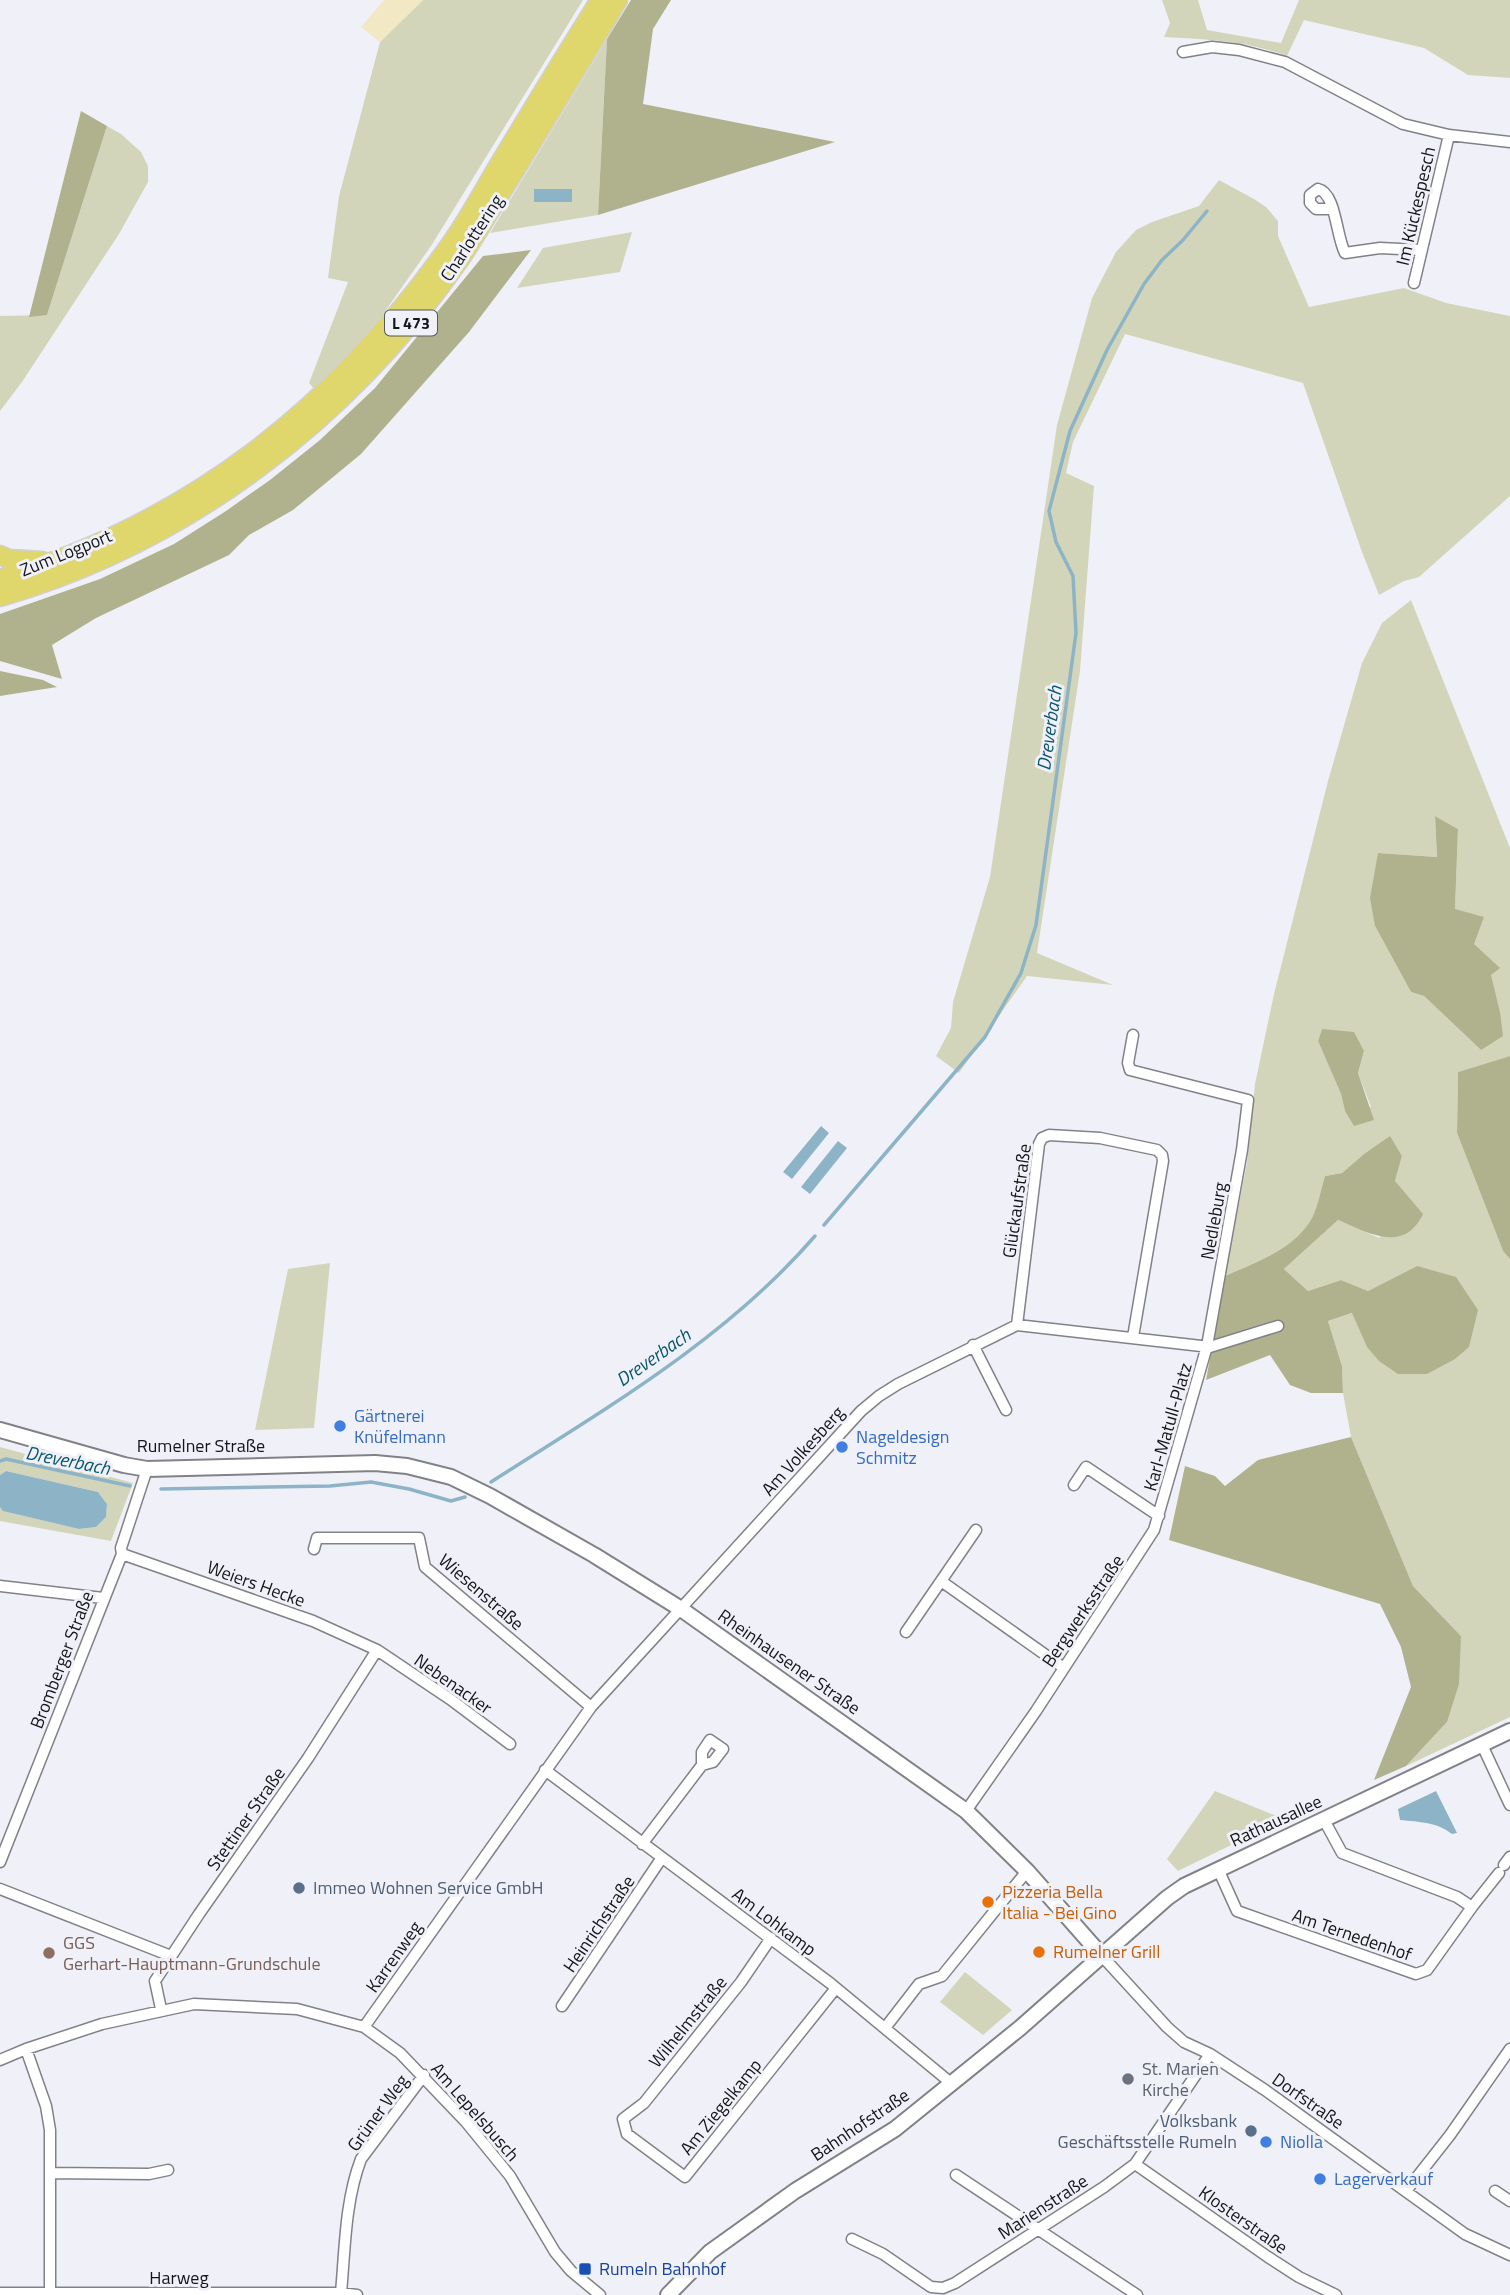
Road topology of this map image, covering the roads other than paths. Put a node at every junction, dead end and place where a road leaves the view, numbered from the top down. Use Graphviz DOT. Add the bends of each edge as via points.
graph roads {
  1 [pos="600,0"];
  2 [pos="618,0"];
  3 [pos="1183,52"];
  4 [pos="1448,135"];
  5 [pos="1510,142"];
  6 [pos="1333,209"];
  7 [pos="1421,250"];
  8 [pos="1414,283"];
  9 [pos="132,527"];
  10 [pos="0,555"];
  11 [pos="110,557"];
  12 [pos="52,561"];
  13 [pos="0,579"];
  14 [pos="0,597"];
  15 [pos="1133,1035"];
  16 [pos="1017,1325"];
  17 [pos="1278,1326"];
  18 [pos="1133,1337"];
  19 [pos="974,1345"];
  20 [pos="1207,1346"];
  21 [pos="1006,1410"];
  22 [pos="0,1430"];
  23 [pos="407,1466"];
  24 [pos="147,1469"];
  25 [pos="1074,1485"];
  26 [pos="1159,1516"];
  27 [pos="976,1530"];
  28 [pos="314,1549"];
  29 [pos="121,1554"];
  30 [pos="941,1581"];
  31 [pos="0,1586"];
  32 [pos="103,1598"];
  33 [pos="681,1609"];
  34 [pos="906,1632"];
  35 [pos="377,1650"];
  36 [pos="1064,1668"];
  37 [pos="591,1707"];
  38 [pos="1510,1731"];
  39 [pos="510,1744"];
  40 [pos="1482,1745"];
  41 [pos="702,1765"];
  42 [pos="545,1770"];
  43 [pos="1510,1805"];
  44 [pos="966,1811"];
  45 [pos="1324,1819"];
  46 [pos="642,1844"];
  47 [pos="662,1859"];
  48 [pos="0,1862"];
  49 [pos="1505,1865"];
  50 [pos="1218,1869"];
  51 [pos="1027,1871"];
  52 [pos="0,1889"];
  53 [pos="1472,1907"];
  54 [pos="771,1938"];
  55 [pos="171,1956"];
  56 [pos="1102,1956"];
  57 [pos="836,1988"];
  58 [pos="562,2006"];
  59 [pos="161,2009"];
  60 [pos="364,2027"];
  61 [pos="885,2028"];
  62 [pos="26,2049"];
  63 [pos="1510,2049"];
  64 [pos="1210,2054"];
  65 [pos="0,2060"];
  66 [pos="424,2076"];
  67 [pos="951,2083"];
  68 [pos="623,2119"];
  69 [pos="1135,2164"];
  70 [pos="168,2170"];
  71 [pos="51,2173"];
  72 [pos="956,2175"];
  73 [pos="1406,2191"];
  74 [pos="1494,2191"];
  75 [pos="1510,2201"];
  76 [pos="1040,2229"];
  77 [pos="852,2239"];
  78 [pos="1510,2255"];
  79 [pos="586,2284"];
  80 [pos="0,2293"];
  81 [pos="341,2293"];
  82 [pos="50,2294"];
  83 [pos="1333,2294"];
  84 [pos="357,2295"];
  85 [pos="578,2295"];
  86 [pos="600,2295"];
  87 [pos="668,2295"];
  88 [pos="1137,2295"];
  1 -- 9 [label="highway, Charlottering / L 473" via="449,247 374,344 289,425 229,470"];
  2 -- 11 [label="highway, Charlottering / L 473" via="459,261 385,354 302,435 235,485"];
  3 -- 4 [label="street" via="1239,50 1285,62 1403,124"];
  4 -- 5 [label="street"];
  4 -- 7 [label="street, Im Kückespesch"];
  6 -- 7 [label="street" via="1345,253 1380,248"];
  7 -- 8 [label="street, Im Kückespesch"];
  9 -- 12 [label="highway, Zum Logport / L 473"];
  10 -- 12 [label="highway"];
  11 -- 14 [label="highway, Zum Logport / L 473"];
  12 -- 13 [label="highway, Zum Logport / L 473"];
  15 -- 20 [label="street, Nedleburg" via="1130,1070 1248,1100"];
  16 -- 18 [label="street"];
  16 -- 18 [label="street, Glückaufstraße" via="1039,1144 1049,1135 1100,1138 1162,1154"];
  16 -- 19 [label="street, Am Volkesberg"];
  17 -- 20 [label="street"];
  18 -- 20 [label="street"];
  19 -- 21 [label="street"];
  19 -- 33 [label="street, Am Volkesberg" via="898,1384 861,1411"];
  20 -- 26 [label="street, Karl-Matull-Platz"];
  22 -- 24 [label="street, Rumelner Straße"];
  23 -- 24 [label="street, Rumelner Straße" via="338,1463"];
  23 -- 33 [label="street, Rheinhausener Straße" via="451,1477 490,1496"];
  24 -- 29 [label="street, Bromberger Straße"];
  25 -- 26 [label="street" via="1086,1467"];
  26 -- 36 [label="street, Bergwerksstraße" via="1142,1551"];
  27 -- 30 [label="street"];
  28 -- 37 [label="street, Wiesenstraße" via="317,1538 419,1538 425,1567"];
  29 -- 32 [label="street, Bromberger Straße"];
  29 -- 35 [label="street, Weiers Hecke" via="313,1621"];
  30 -- 34 [label="street"];
  30 -- 36 [label="street"];
  31 -- 32 [label="street"];
  32 -- 48 [label="street, Bromberger Straße"];
  33 -- 37 [label="street, Karrenweg"];
  33 -- 44 [label="street, Rheinhausener Straße"];
  35 -- 39 [label="street, Nebenacker"];
  35 -- 55 [label="street, Stettiner Straße"];
  36 -- 44 [label="street, Bergwerksstraße"];
  37 -- 42 [label="street, Karrenweg"];
  38 -- 40 [label="street, Rathausallee"];
  40 -- 43 [label="street"];
  40 -- 45 [label="street, Rathausallee"];
  41 -- 46 [label="street"];
  42 -- 46 [label="street, Am Lohkamp"];
  42 -- 60 [label="street, Karrenweg"];
  44 -- 51 [label="street, Rheinhausener Straße"];
  45 -- 50 [label="street, Rathausallee"];
  45 -- 53 [label="street" via="1342,1853"];
  46 -- 47 [label="street, Am Lohkamp"];
  47 -- 54 [label="street, Am Lohkamp"];
  47 -- 58 [label="street, Heinrichstraße"];
  49 -- 53 [label="street, Am Ternedenhof"];
  50 -- 53 [label="street, Am Ternedenhof" via="1237,1911 1416,1974 1427,1970"];
  50 -- 56 [label="street, Rathausallee" via="1167,1898"];
  51 -- 56 [label="street, Rheinhausener Straße"];
  51 -- 61 [label="street" via="942,1976 919,1984"];
  52 -- 55 [label="street"];
  54 -- 57 [label="street, Am Lohkamp"];
  54 -- 68 [label="street, Wilhelmstraße" via="644,2103"];
  55 -- 59 [label="street, Stettiner Straße" via="155,1981"];
  56 -- 64 [label="street, Dorfstraße" via="1167,2027 1184,2042"];
  56 -- 67 [label="street, Bahnhofstraße"];
  57 -- 61 [label="street, Am Lohkamp"];
  57 -- 68 [label="street, Am Ziegelkamp" via="685,2177 627,2134"];
  59 -- 60 [label="street" via="194,2004 297,2009"];
  59 -- 62 [label="street"];
  60 -- 66 [label="street, Am Lepelsbusch"];
  61 -- 67 [label="street, Am Lohkamp"];
  62 -- 65 [label="street"];
  62 -- 71 [label="street" via="46,2106"];
  63 -- 73 [label="street"];
  64 -- 69 [label="street, Marienstraße"];
  64 -- 73 [label="street, Dorfstraße"];
  66 -- 79 [label="street, Am Lepelsbusch" via="510,2176 555,2252"];
  66 -- 81 [label="street, Grüner Weg" via="361,2159 351,2194"];
  67 -- 87 [label="street, Bahnhofstraße" via="895,2129 710,2252"];
  69 -- 76 [label="street, Marienstraße"];
  69 -- 83 [label="street, Klosterstraße" via="1275,2262"];
  70 -- 71 [label="street" via="149,2174"];
  71 -- 82 [label="street"];
  72 -- 76 [label="street"];
  73 -- 78 [label="street, Dorfstraße" via="1465,2234"];
  74 -- 75 [label="street"];
  76 -- 77 [label="street, Marienstraße" via="943,2288 931,2287"];
  76 -- 88 [label="street"];
  79 -- 85 [label="street"];
  79 -- 86 [label="street, Am Lepelsbusch"];
  80 -- 82 [label="street, Harweg"];
  81 -- 82 [label="street, Harweg"];
  81 -- 84 [label="street, Harweg"];
}
